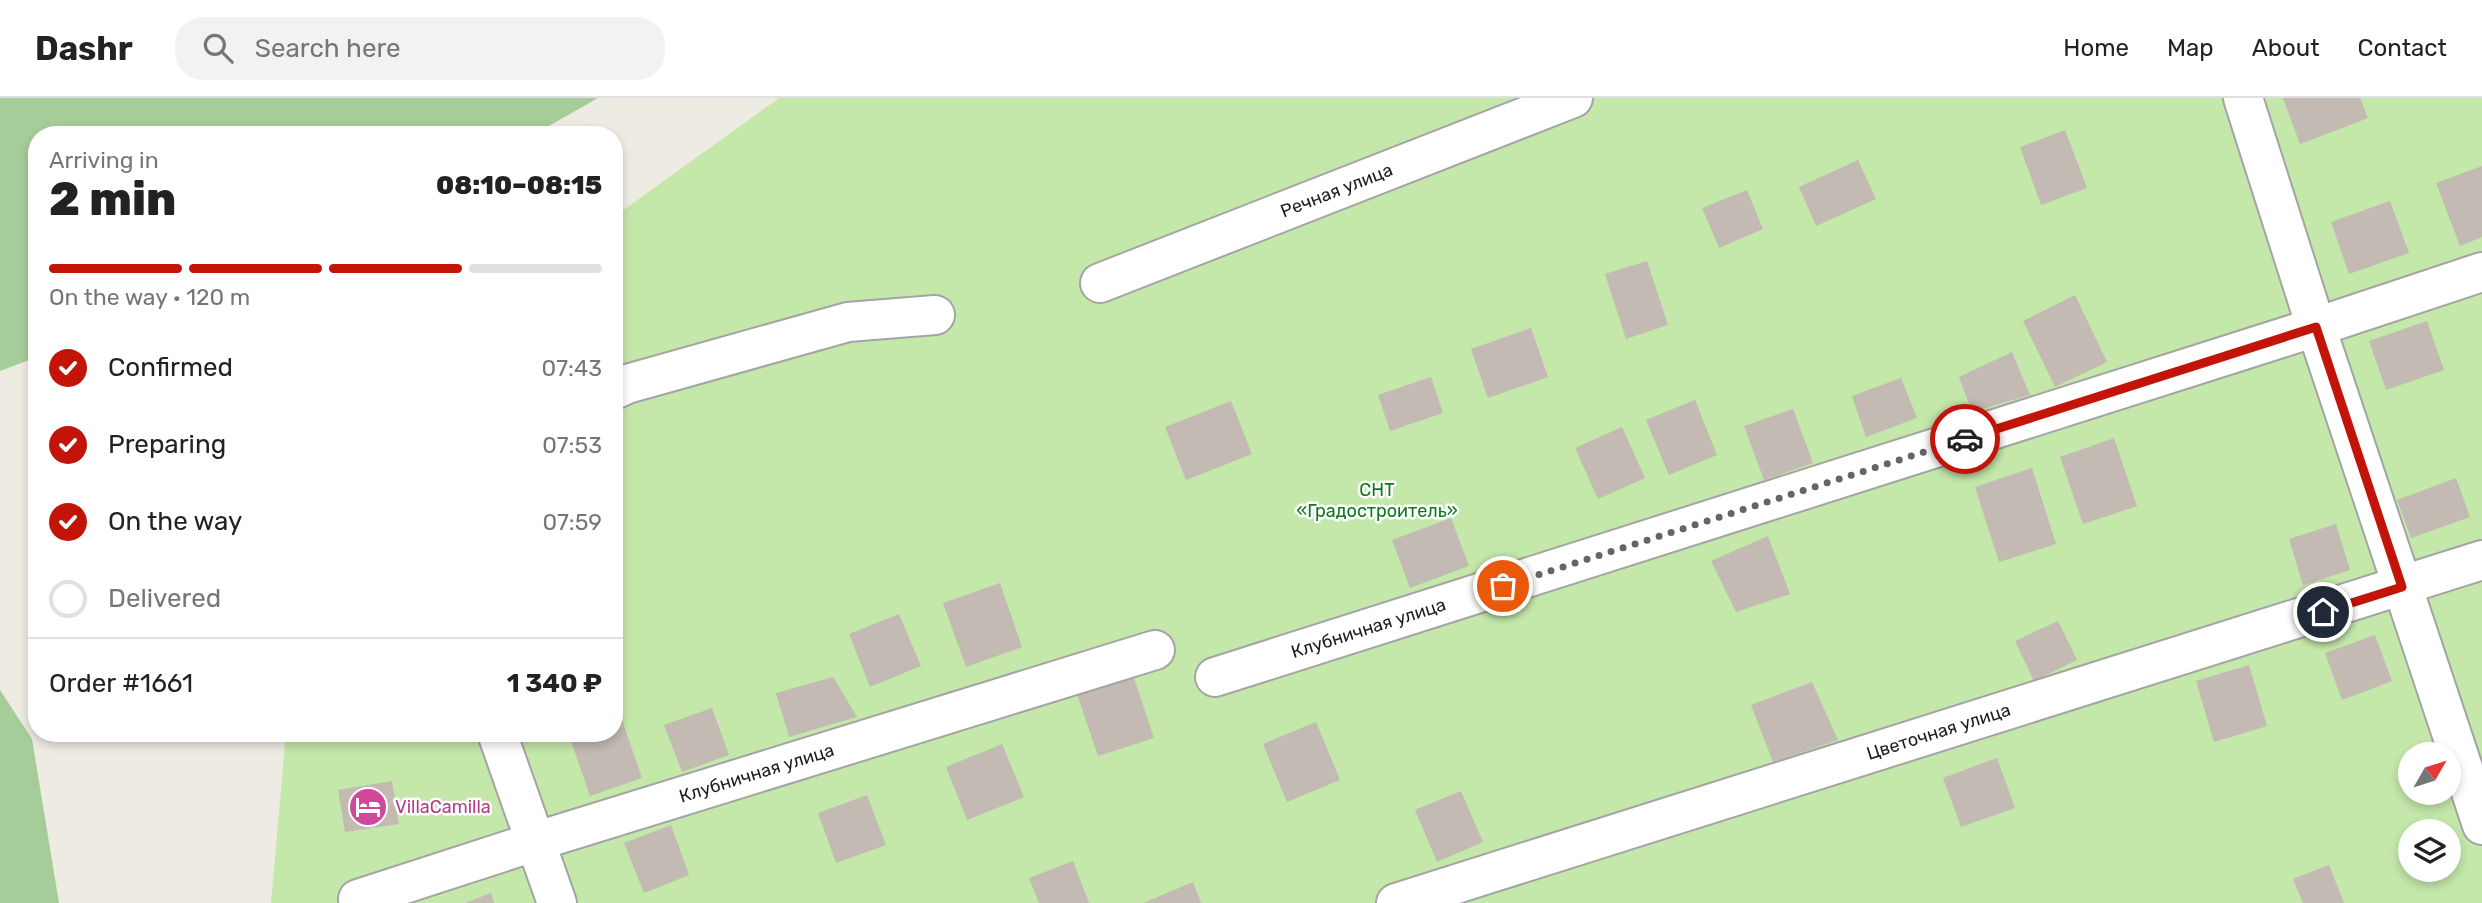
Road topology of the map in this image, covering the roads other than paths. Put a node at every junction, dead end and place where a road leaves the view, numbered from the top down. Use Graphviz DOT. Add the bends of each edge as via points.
graph roads {
  1 [pos="1573,98"];
  2 [pos="2243,98"];
  3 [pos="2482,272"];
  4 [pos="1100,283"];
  5 [pos="935,315"];
  6 [pos="2316,327"];
  7 [pos="623,386"];
  8 [pos="2482,560"];
  9 [pos="2402,587"];
  10 [pos="1155,650"];
  11 [pos="1215,677"];
  12 [pos="500,742"];
  13 [pos="2482,825"];
  14 [pos="537,841"];
  15 [pos="358,899"];
  16 [pos="557,903"];
  17 [pos="1396,903"];
  1 -- 4 [label="street, Речная улица"];
  2 -- 6 [label="street"];
  3 -- 6 [label="street, Клубничная улица"];
  5 -- 7 [label="street" via="848,322"];
  6 -- 9 [label="street"];
  6 -- 11 [label="street, Клубничная улица"];
  8 -- 9 [label="street, Цветочная улица"];
  9 -- 13 [label="street"];
  9 -- 17 [label="street, Цветочная улица"];
  10 -- 14 [label="street, Клубничная улица"];
  12 -- 14 [label="street"];
  14 -- 15 [label="street, Клубничная улица"];
  14 -- 16 [label="street"];
}
